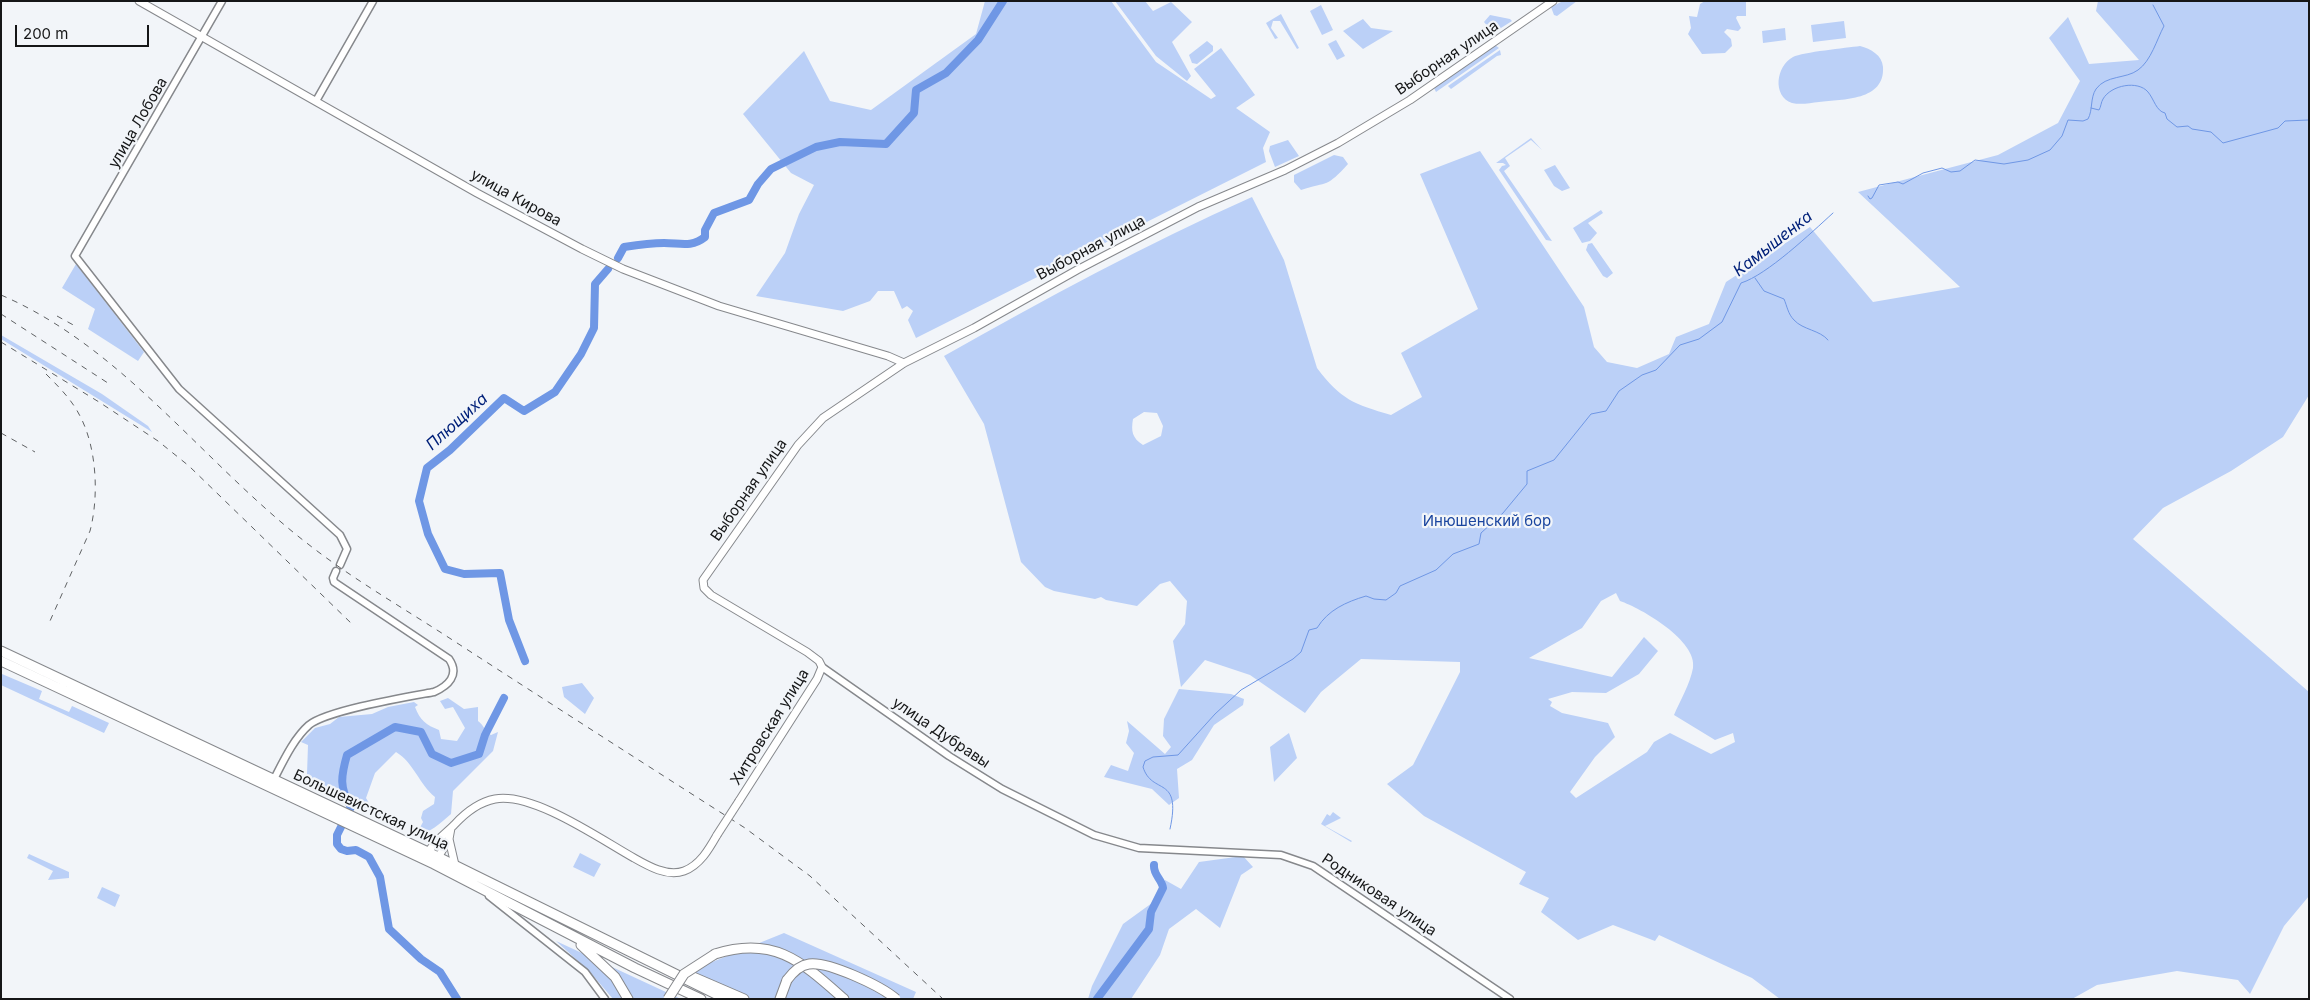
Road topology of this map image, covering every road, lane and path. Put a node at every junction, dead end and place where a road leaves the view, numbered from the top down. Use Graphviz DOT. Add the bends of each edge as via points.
graph roads {
  1 [pos="139,1"];
  2 [pos="222,1"];
  3 [pos="373,1"];
  4 [pos="1553,1"];
  5 [pos="202,37"];
  6 [pos="316,101"];
  7 [pos="904,363"];
  8 [pos="703,585"];
  9 [pos="1,651"];
  10 [pos="1,662"];
  11 [pos="822,668"];
  12 [pos="272,783"];
  13 [pos="351,820"];
  14 [pos="451,828"];
  15 [pos="449,839"];
  16 [pos="435,843"];
  17 [pos="415,846"];
  18 [pos="1190,851"];
  19 [pos="426,856"];
  20 [pos="437,861"];
  21 [pos="454,865"];
  22 [pos="480,888"];
  23 [pos="563,932"];
  24 [pos="612,944"];
  25 [pos="604,998"];
  26 [pos="628,999"];
  27 [pos="668,999"];
  28 [pos="701,999"];
  29 [pos="726,999"];
  30 [pos="744,999"];
  31 [pos="780,999"];
  32 [pos="844,999"];
  33 [pos="896,999"];
  34 [pos="1510,999"];
  1 -- 5 [label="main road, улица Кирова"];
  2 -- 5 [label="street, улица Лобова"];
  3 -- 6 [label="street"];
  4 -- 7 [label="main road, Выборная улица" via="1410,100 1338,143 1285,170 1198,207"];
  5 -- 6 [label="main road, улица Кирова"];
  5 -- 12 [label="street, улица Лобова" via="75,256 179,389 344,540 347,551 334,582 449,660 454,668 448,684 434,692 338,713 316,721 302,732"];
  6 -- 7 [label="main road, улица Кирова" via="590,253 678,290 767,322 861,347"];
  7 -- 8 [label="main road, Выборная улица" via="823,418 798,444 708,570"];
  8 -- 11 [label="main road, улица Дубравы" via="711,595 807,652 819,661"];
  9 -- 12 [label="highway, Большевистская улица"];
  10 -- 12 [label="highway, Большевистская улица"];
  11 -- 14 [label="main road, Хитровская улица, bridge" via="706,852 686,870 673,872 653,868 554,813 506,798 480,804"];
  11 -- 18 [label="street, улица Дубравы" via="949,756 1040,809 1111,842 1139,848"];
  12 -- 13 [label="highway, Большевистская улица"];
  13 -- 17 [label="highway, Большевистская улица"];
  13 -- 19 [label="highway, Большевистская улица"];
  14 -- 15 [label="main road"];
  14 -- 16 [label="main road, Хитровская улица"];
  15 -- 20 [label="main road"];
  15 -- 21 [label="main road"];
  16 -- 17 [label="main road"];
  16 -- 19 [label="main road, Хитровская улица"];
  17 -- 19 [label="highway, Большевистская улица"];
  18 -- 34 [label="street, Родниковая улица" via="1266,853 1306,862 1329,874"];
  19 -- 20 [label="highway, Большевистская улица"];
  20 -- 21 [label="highway, Большевистская улица"];
  20 -- 22 [label="highway, Большевистская улица"];
  21 -- 24 [label="highway, Большевистская улица"];
  22 -- 23 [label="highway, Большевистская улица"];
  22 -- 25 [label="street" via="585,972"];
  23 -- 26 [label="highway" via="602,963"];
  23 -- 28 [label="highway, Большевистская улица"];
  24 -- 29 [label="highway, Большевистская улица"];
  24 -- 30 [label="highway"];
  27 -- 32 [label="highway, bridge" via="684,974 715,954 733,948 773,950 793,957"];
  31 -- 33 [label="highway, bridge" via="792,973 810,964 838,969"];
}
